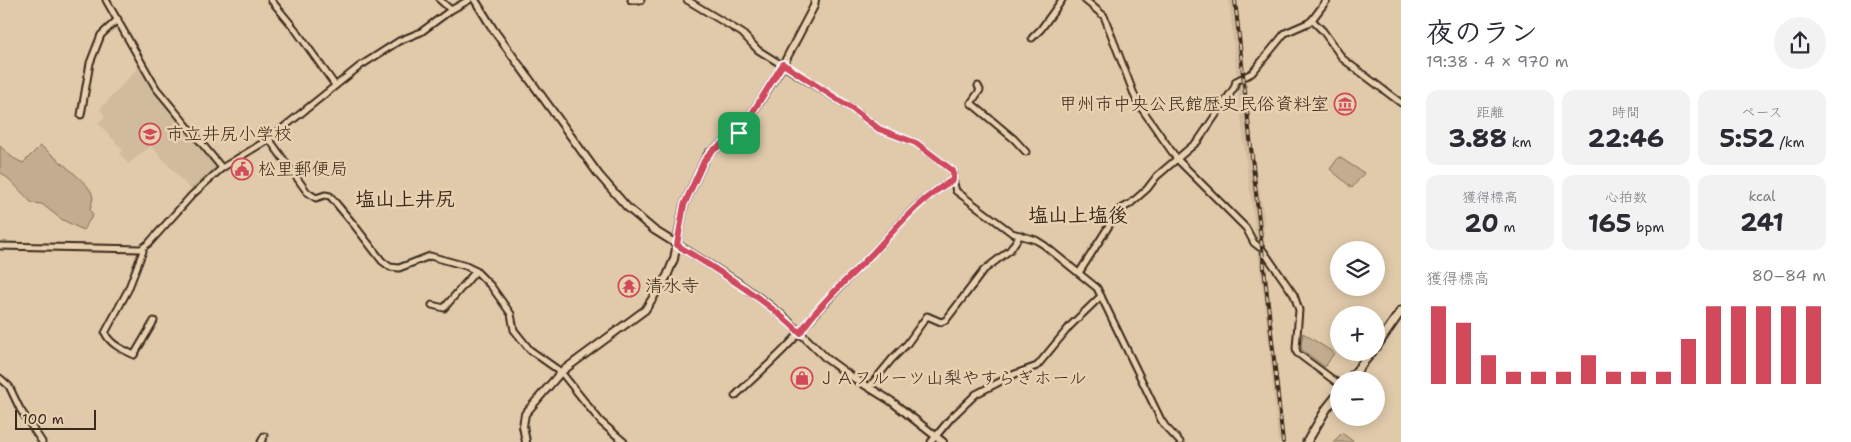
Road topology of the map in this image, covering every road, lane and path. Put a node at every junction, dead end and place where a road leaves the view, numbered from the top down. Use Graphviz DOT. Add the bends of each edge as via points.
graph roads {
  1 [pos="106,0"];
  2 [pos="270,0"];
  3 [pos="440,0"];
  4 [pos="469,0"];
  5 [pos="475,0"];
  6 [pos="631,0"];
  7 [pos="641,0"];
  8 [pos="687,0"];
  9 [pos="815,0"];
  10 [pos="1062,0"];
  11 [pos="1085,0"];
  12 [pos="1327,0"];
  13 [pos="451,10"];
  14 [pos="118,19"];
  15 [pos="1312,20"];
  16 [pos="1032,38"];
  17 [pos="783,64"];
  18 [pos="335,85"];
  19 [pos="978,86"];
  20 [pos="1401,103"];
  21 [pos="82,116"];
  22 [pos="270,139"];
  23 [pos="1026,152"];
  24 [pos="1177,158"];
  25 [pos="222,168"];
  26 [pos="953,180"];
  27 [pos="1020,235"];
  28 [pos="677,245"];
  29 [pos="0,246"];
  30 [pos="143,251"];
  31 [pos="476,271"];
  32 [pos="1080,273"];
  33 [pos="1101,296"];
  34 [pos="432,305"];
  35 [pos="1401,311"];
  36 [pos="154,322"];
  37 [pos="800,333"];
  38 [pos="1385,334"];
  39 [pos="1365,361"];
  40 [pos="1356,371"];
  41 [pos="561,372"];
  42 [pos="1330,377"];
  43 [pos="0,378"];
  44 [pos="870,387"];
  45 [pos="735,396"];
  46 [pos="1330,404"];
  47 [pos="264,436"];
  48 [pos="936,436"];
  49 [pos="42,442"];
  50 [pos="261,442"];
  51 [pos="526,442"];
  52 [pos="624,442"];
  53 [pos="931,442"];
  54 [pos="943,442"];
  55 [pos="1180,442"];
  56 [pos="1307,442"];
  1 -- 14 [label="street"];
  2 -- 18 [label="street"];
  3 -- 13 [label="street"];
  4 -- 13 [label="street"];
  5 -- 28 [label="street" via="599,175 646,225"];
  6 -- 7 [label="street"];
  8 -- 17 [label="street" via="742,33 758,50"];
  9 -- 17 [label="street"];
  10 -- 16 [label="street"];
  11 -- 24 [label="street" via="1104,16 1137,102"];
  12 -- 15 [label="street"];
  13 -- 18 [label="street"];
  14 -- 21 [label="street" via="101,35 90,63"];
  14 -- 25 [label="street" via="156,88"];
  15 -- 20 [label="street" via="1343,59"];
  15 -- 24 [label="street" via="1285,32 1252,73 1236,81 1198,141"];
  17 -- 26 [label="street" via="879,129 920,145 953,171"];
  17 -- 28 [label="street" via="739,133 712,151 704,161 684,205"];
  18 -- 22 [label="street"];
  19 -- 23 [label="street" via="980,90 971,103"];
  22 -- 25 [label="street"];
  22 -- 31 [label="street" via="307,192 316,198 330,196 390,267 399,268 430,256"];
  24 -- 32 [label="street" via="1147,189 1119,210"];
  24 -- 42 [label="street" via="1246,228 1254,243 1262,249 1297,302 1297,353"];
  25 -- 29 [label="street" via="141,249"];
  26 -- 27 [label="street" via="956,191 1012,233"];
  26 -- 37 [label="street" via="906,216"];
  27 -- 32 [label="street" via="1036,240"];
  27 -- 44 [label="street" via="1010,250 984,270 946,320 941,322 928,316"];
  28 -- 37 [label="street" via="737,282"];
  28 -- 41 [label="street" via="667,276 645,310"];
  30 -- 36 [label="street" via="128,290 105,333 117,347 134,355"];
  31 -- 34 [label="street" via="444,308"];
  31 -- 41 [label="street" via="511,314 514,330 530,350"];
  32 -- 33 [label="street"];
  33 -- 48 [label="street" via="1070,326 1037,366 976,394"];
  33 -- 55 [label="street" via="1161,420"];
  35 -- 38 [label="main road"];
  37 -- 44 [label="street" via="827,359"];
  37 -- 45 [label="street"];
  39 -- 40 [label="main road"];
  41 -- 51 [label="street" via="525,414"];
  41 -- 52 [label="street" via="601,422"];
  43 -- 49 [label="street"];
  44 -- 48 [label="street"];
  46 -- 56 [label="main road"];
  47 -- 50 [label="street"];
  48 -- 53 [label="street"];
  48 -- 54 [label="street"];
}
